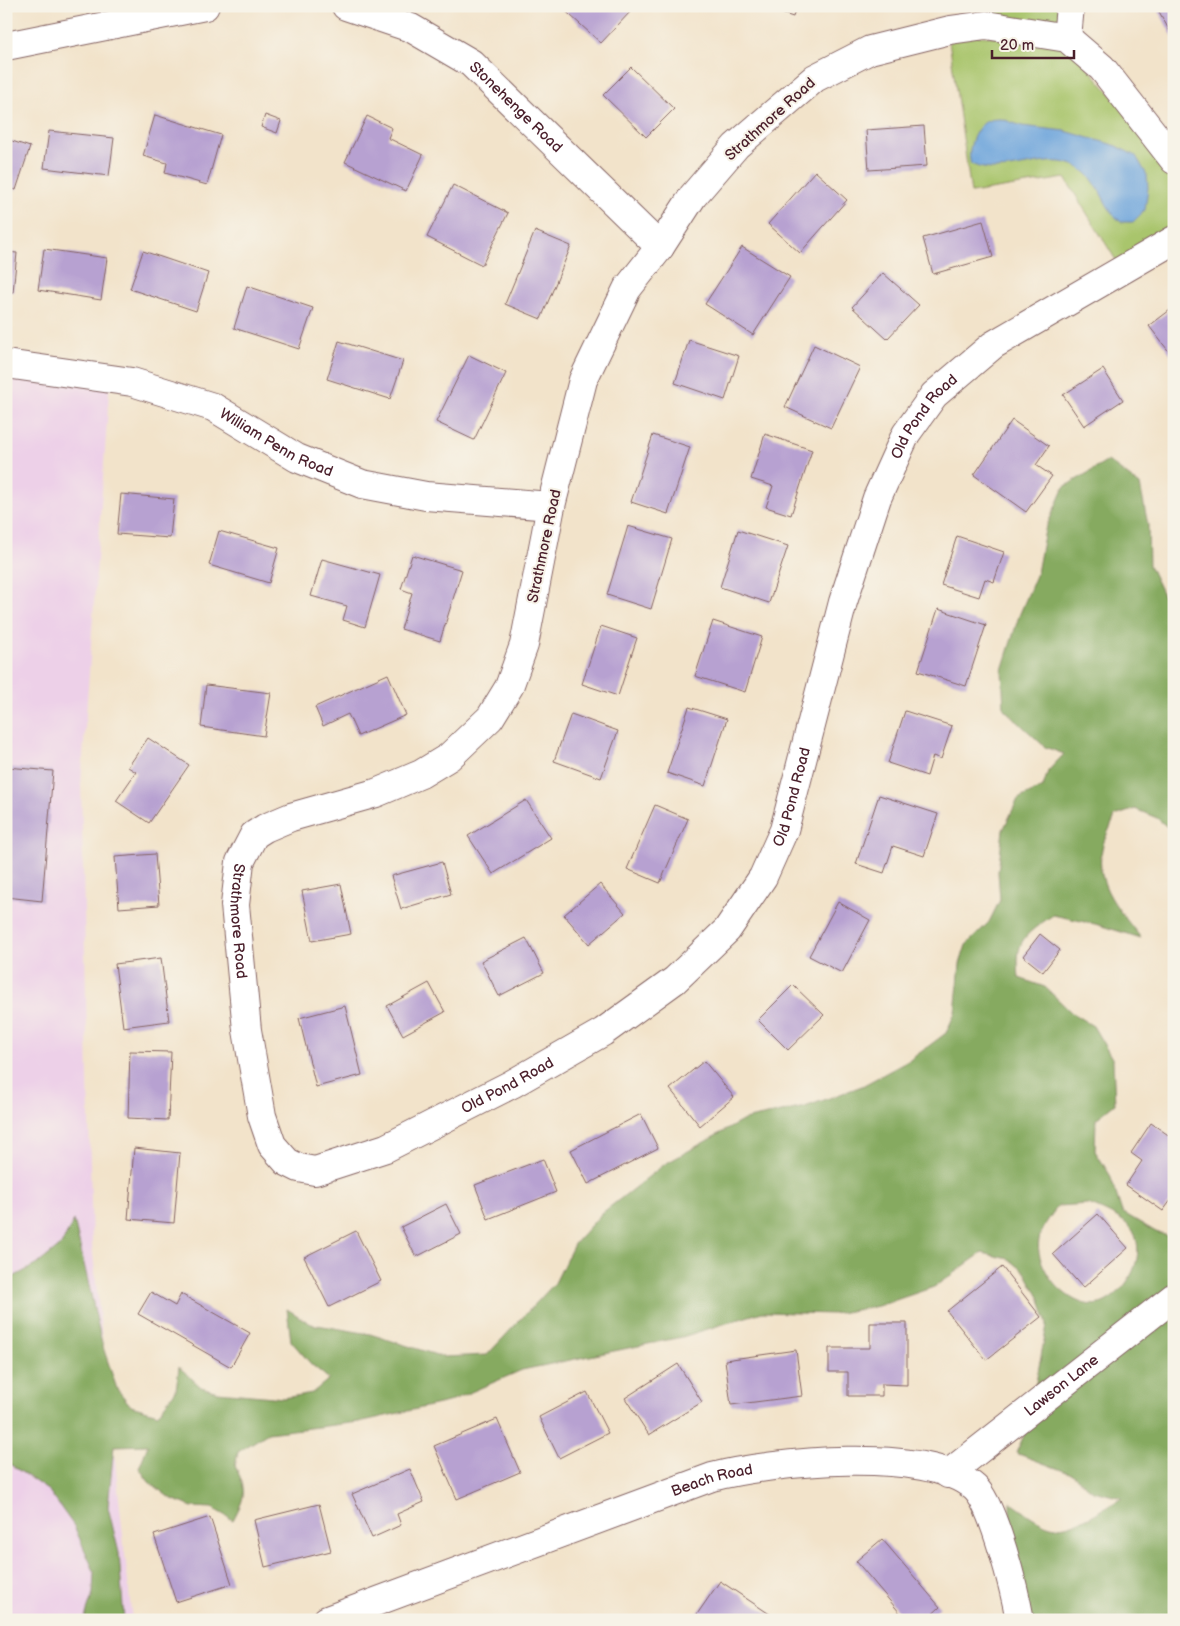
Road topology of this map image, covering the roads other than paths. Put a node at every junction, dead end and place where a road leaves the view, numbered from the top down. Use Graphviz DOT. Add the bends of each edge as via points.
graph roads {
  1 [pos="205,6"];
  2 [pos="346,6"];
  3 [pos="1070,6"];
  4 [pos="990,16"];
  5 [pos="1067,38"];
  6 [pos="6,46"];
  7 [pos="1174,160"];
  8 [pos="1174,240"];
  9 [pos="660,247"];
  10 [pos="6,364"];
  11 [pos="551,506"];
  12 [pos="262,1116"];
  13 [pos="1174,1297"];
  14 [pos="948,1474"];
  15 [pos="327,1620"];
  16 [pos="1020,1620"];
  1 -- 6 [label="street"];
  2 -- 9 [label="street, Stonehenge Road" via="412,28 471,63"];
  3 -- 5 [label="street"];
  4 -- 5 [label="street, Strathmore Road" via="1032,32"];
  4 -- 9 [label="street, Strathmore Road" via="950,30 870,50 814,78 736,146 693,196"];
  5 -- 7 [label="street" via="1102,68"];
  8 -- 12 [label="street, Old Pond Road" via="993,345 934,395 906,434 877,498 843,602 784,830 763,877 727,930 675,980 603,1032 512,1084 386,1148 315,1171 299,1168 287,1162 272,1145"];
  9 -- 11 [label="street, Strathmore Road" via="627,289 583,380"];
  10 -- 11 [label="street, William Penn Road" via="132,382 213,407 297,458 362,484 426,496"];
  11 -- 12 [label="street, Strathmore Road" via="524,644 509,687 490,718 448,757 420,774 376,793 291,817 265,828 254,835 240,862 235,905 247,1030"];
  13 -- 14 [label="street, Lawson Lane"];
  14 -- 15 [label="street, Beach Road" via="923,1466 865,1462 788,1463 742,1469 712,1477"];
  14 -- 16 [label="street, Beach Road" via="974,1488 986,1504"];
}
